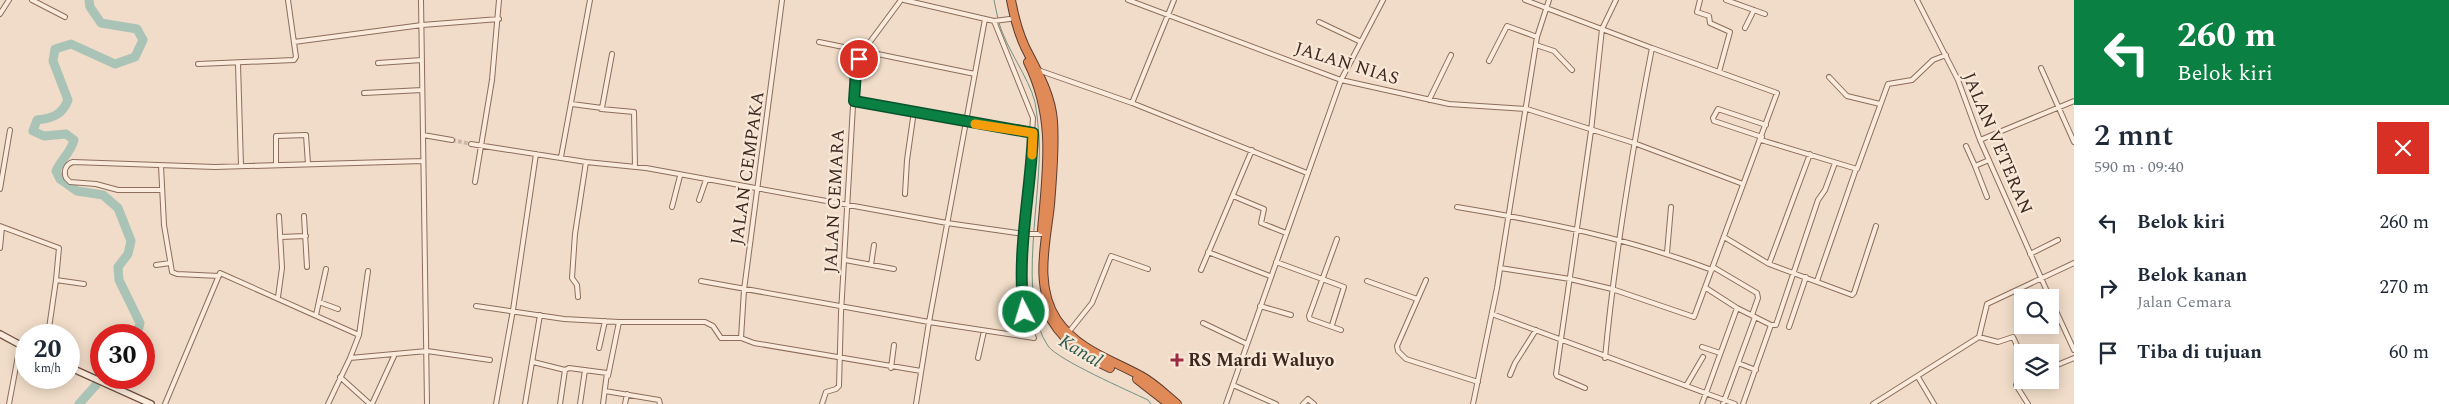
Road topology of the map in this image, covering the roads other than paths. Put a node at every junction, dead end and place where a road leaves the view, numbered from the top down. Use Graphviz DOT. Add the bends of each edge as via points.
graph roads {
  1 [pos="9,0"];
  2 [pos="32,0"];
  3 [pos="288,0"];
  4 [pos="421,0"];
  5 [pos="499,0"];
  6 [pos="590,0"];
  7 [pos="782,0"];
  8 [pos="903,0"];
  9 [pos="1006,0"];
  10 [pos="1011,0"];
  11 [pos="1128,0"];
  12 [pos="1174,0"];
  13 [pos="1383,0"];
  14 [pos="1525,0"];
  15 [pos="1549,0"];
  16 [pos="1616,0"];
  17 [pos="1700,0"];
  18 [pos="1726,0"];
  19 [pos="1917,0"];
  20 [pos="1545,9"];
  21 [pos="1754,10"];
  22 [pos="0,14"];
  23 [pos="1766,14"];
  24 [pos="1166,15"];
  25 [pos="65,17"];
  26 [pos="499,19"];
  27 [pos="985,20"];
  28 [pos="1009,20"];
  29 [pos="996,21"];
  30 [pos="1319,22"];
  31 [pos="422,25"];
  32 [pos="1745,28"];
  33 [pos="1602,29"];
  34 [pos="1537,37"];
  35 [pos="294,42"];
  36 [pos="819,42"];
  37 [pos="1361,42"];
  38 [pos="1536,45"];
  39 [pos="1652,48"];
  40 [pos="864,50"];
  41 [pos="612,54"];
  42 [pos="1945,54"];
  43 [pos="1451,55"];
  44 [pos="422,60"];
  45 [pos="1489,61"];
  46 [pos="378,63"];
  47 [pos="198,64"];
  48 [pos="238,64"];
  49 [pos="2041,68"];
  50 [pos="1038,70"];
  51 [pos="1572,70"];
  52 [pos="1719,72"];
  53 [pos="975,74"];
  54 [pos="1829,77"];
  55 [pos="1341,80"];
  56 [pos="422,90"];
  57 [pos="364,93"];
  58 [pos="1429,100"];
  59 [pos="854,101"];
  60 [pos="2074,101"];
  61 [pos="1132,103"];
  62 [pos="572,104"];
  63 [pos="1880,104"];
  64 [pos="2059,108"];
  65 [pos="601,109"];
  66 [pos="1527,109"];
  67 [pos="914,111"];
  68 [pos="966,122"];
  69 [pos="1766,124"];
  70 [pos="10,130"];
  71 [pos="1591,131"];
  72 [pos="1033,133"];
  73 [pos="423,135"];
  74 [pos="1761,138"];
  75 [pos="452,140"];
  76 [pos="1980,140"];
  77 [pos="2074,142"];
  78 [pos="1634,143"];
  79 [pos="471,144"];
  80 [pos="480,146"];
  81 [pos="1966,146"];
  82 [pos="1252,150"];
  83 [pos="536,154"];
  84 [pos="1810,154"];
  85 [pos="561,157"];
  86 [pos="1989,160"];
  87 [pos="423,161"];
  88 [pos="586,162"];
  89 [pos="1835,163"];
  90 [pos="308,164"];
  91 [pos="276,165"];
  92 [pos="161,166"];
  93 [pos="241,166"];
  94 [pos="1975,166"];
  95 [pos="635,167"];
  96 [pos="1856,169"];
  97 [pos="1307,173"];
  98 [pos="680,176"];
  99 [pos="706,180"];
  100 [pos="475,182"];
  101 [pos="1743,184"];
  102 [pos="759,187"];
  103 [pos="0,189"];
  104 [pos="162,190"];
  105 [pos="905,194"];
  106 [pos="1233,196"];
  107 [pos="1987,197"];
  108 [pos="699,200"];
  109 [pos="847,206"];
  110 [pos="672,207"];
  111 [pos="1458,207"];
  112 [pos="1670,208"];
  113 [pos="1046,214"];
  114 [pos="1509,215"];
  115 [pos="278,216"];
  116 [pos="304,216"];
  117 [pos="947,223"];
  118 [pos="1,226"];
  119 [pos="1876,226"];
  120 [pos="1578,228"];
  121 [pos="1286,233"];
  122 [pos="1027,234"];
  123 [pos="1040,234"];
  124 [pos="306,236"];
  125 [pos="1724,237"];
  126 [pos="280,238"];
  127 [pos="1338,239"];
  128 [pos="1619,239"];
  129 [pos="2058,240"];
  130 [pos="874,245"];
  131 [pos="0,248"];
  132 [pos="1208,252"];
  133 [pos="1667,253"];
  134 [pos="2030,254"];
  135 [pos="845,260"];
  136 [pos="1276,262"];
  137 [pos="170,263"];
  138 [pos="2074,263"];
  139 [pos="156,264"];
  140 [pos="1768,264"];
  141 [pos="871,265"];
  142 [pos="307,267"];
  143 [pos="1500,268"];
  144 [pos="326,269"];
  145 [pos="894,269"];
  146 [pos="1148,269"];
  147 [pos="1712,269"];
  148 [pos="1201,270"];
  149 [pos="368,271"];
  150 [pos="1794,273"];
  151 [pos="219,276"];
  152 [pos="1270,276"];
  153 [pos="1806,277"];
  154 [pos="2041,278"];
  155 [pos="1323,279"];
  156 [pos="1570,279"];
  157 [pos="56,280"];
  158 [pos="1368,280"];
  159 [pos="1426,280"];
  160 [pos="700,281"];
  161 [pos="1817,281"];
  162 [pos="84,284"];
  163 [pos="1706,288"];
  164 [pos="1612,289"];
  165 [pos="2046,289"];
  166 [pos="744,290"];
  167 [pos="278,297"];
  168 [pos="578,297"];
  169 [pos="1417,299"];
  170 [pos="319,302"];
  171 [pos="476,306"];
  172 [pos="1260,306"];
  173 [pos="841,307"];
  174 [pos="1737,308"];
  175 [pos="338,309"];
  176 [pos="513,310"];
  177 [pos="1492,314"];
  178 [pos="540,315"];
  179 [pos="316,316"];
  180 [pos="1291,316"];
  181 [pos="1753,316"];
  182 [pos="2059,318"];
  183 [pos="605,321"];
  184 [pos="619,322"];
  185 [pos="929,322"];
  186 [pos="1203,323"];
  187 [pos="50,324"];
  188 [pos="1332,325"];
  189 [pos="1771,325"];
  190 [pos="1789,327"];
  191 [pos="1341,330"];
  192 [pos="1536,330"];
  193 [pos="984,331"];
  194 [pos="1068,333"];
  195 [pos="0,334"];
  196 [pos="360,335"];
  197 [pos="1980,337"];
  198 [pos="742,338"];
  199 [pos="1562,340"];
  200 [pos="15,342"];
  201 [pos="1247,344"];
  202 [pos="2016,344"];
  203 [pos="894,345"];
  204 [pos="1702,347"];
  205 [pos="599,348"];
  206 [pos="2074,350"];
  207 [pos="427,351"];
  208 [pos="395,354"];
  209 [pos="1720,354"];
  210 [pos="1703,357"];
  211 [pos="350,358"];
  212 [pos="839,358"];
  213 [pos="978,358"];
  214 [pos="1605,358"];
  215 [pos="2074,358"];
  216 [pos="490,360"];
  217 [pos="533,362"];
  218 [pos="1738,364"];
  219 [pos="2059,364"];
  220 [pos="891,368"];
  221 [pos="565,370"];
  222 [pos="585,370"];
  223 [pos="1756,370"];
  224 [pos="921,371"];
  225 [pos="15,372"];
  226 [pos="80,372"];
  227 [pos="1510,375"];
  228 [pos="608,376"];
  229 [pos="1918,377"];
  230 [pos="340,378"];
  231 [pos="1478,382"];
  232 [pos="1233,385"];
  233 [pos="1686,386"];
  234 [pos="1585,388"];
  235 [pos="2019,389"];
  236 [pos="605,391"];
  237 [pos="1706,393"];
  238 [pos="627,394"];
  239 [pos="1724,402"];
  240 [pos="9,404"];
  241 [pos="151,404"];
  242 [pos="165,404"];
  243 [pos="328,404"];
  244 [pos="371,404"];
  245 [pos="427,404"];
  246 [pos="496,404"];
  247 [pos="525,404"];
  248 [pos="560,404"];
  249 [pos="580,404"];
  250 [pos="603,404"];
  251 [pos="625,404"];
  252 [pos="660,404"];
  253 [pos="822,404"];
  254 [pos="916,404"];
  255 [pos="1169,404"];
  256 [pos="1177,404"];
  257 [pos="1226,404"];
  258 [pos="1276,404"];
  259 [pos="1303,404"];
  260 [pos="1314,404"];
  261 [pos="1473,404"];
  262 [pos="1702,404"];
  263 [pos="1735,404"];
  264 [pos="1743,404"];
  265 [pos="1875,404"];
  266 [pos="1934,404"];
  267 [pos="2028,404"];
  1 -- 22 [label="street"];
  2 -- 25 [label="street"];
  3 -- 35 [label="street"];
  4 -- 31 [label="street"];
  5 -- 26 [label="street"];
  6 -- 62 [label="street"];
  7 -- 102 [label="street, JALAN CEMPAKA"];
  8 -- 27 [label="street"];
  8 -- 40 [label="street, JALAN CEMARA"];
  9 -- 28 [label="highway"];
  10 -- 50 [label="highway" via="1018,30"];
  11 -- 24 [label="street, JALAN NIAS"];
  12 -- 24 [label="street"];
  13 -- 37 [label="street"];
  14 -- 20 [label="street"];
  15 -- 20 [label="street"];
  16 -- 33 [label="street"];
  17 -- 52 [label="street" via="1697,12 1709,16 1711,24 1730,31"];
  18 -- 21 [label="street"];
  19 -- 42 [label="street, JALAN VETERAN"];
  20 -- 33 [label="street"];
  20 -- 34 [label="street"];
  21 -- 23 [label="street"];
  21 -- 32 [label="street"];
  24 -- 55 [label="street, JALAN NIAS"];
  24 -- 61 [label="street"];
  26 -- 31 [label="street"];
  26 -- 80 [label="street"];
  27 -- 29 [label="street"];
  27 -- 53 [label="street"];
  28 -- 29 [label="street"];
  28 -- 113 [label="highway" via="1040,88 1047,119"];
  29 -- 72 [label="street" via="1031,112"];
  30 -- 37 [label="street"];
  31 -- 35 [label="street"];
  31 -- 44 [label="street"];
  33 -- 39 [label="street"];
  33 -- 71 [label="street"];
  34 -- 38 [label="street"];
  34 -- 45 [label="street" via="1507,26"];
  35 -- 48 [label="street" via="296,57 293,61"];
  36 -- 40 [label="street"];
  37 -- 55 [label="street"];
  38 -- 51 [label="street" via="1552,50"];
  38 -- 66 [label="street"];
  39 -- 52 [label="street"];
  39 -- 78 [label="street"];
  40 -- 53 [label="street"];
  40 -- 59 [label="street, JALAN CEMARA" via="856,71"];
  41 -- 65 [label="street"];
  42 -- 63 [label="street" via="1933,60 1912,80 1888,84"];
  42 -- 76 [label="street, JALAN VETERAN"];
  43 -- 58 [label="street"];
  44 -- 46 [label="street"];
  44 -- 56 [label="street"];
  47 -- 48 [label="street"];
  48 -- 93 [label="street"];
  49 -- 64 [label="street"];
  50 -- 61 [label="street"];
  50 -- 113 [label="highway" via="1053,119 1053,156"];
  52 -- 69 [label="street" via="1777,92"];
  53 -- 68 [label="street"];
  54 -- 63 [label="street" via="1847,96"];
  55 -- 58 [label="street, JALAN NIAS"];
  55 -- 97 [label="street"];
  56 -- 57 [label="street"];
  56 -- 73 [label="street"];
  58 -- 66 [label="street, JALAN NIAS"];
  59 -- 67 [label="street"];
  59 -- 109 [label="street, JALAN CEMARA"];
  60 -- 64 [label="street"];
  61 -- 82 [label="street"];
  62 -- 65 [label="street"];
  62 -- 85 [label="street"];
  63 -- 96 [label="street"];
  64 -- 76 [label="street"];
  64 -- 77 [label="street"];
  65 -- 95 [label="street" via="634,112"];
  66 -- 71 [label="street, JALAN NIAS"];
  66 -- 114 [label="street"];
  67 -- 68 [label="street"];
  67 -- 105 [label="street"];
  68 -- 72 [label="street"];
  68 -- 117 [label="street"];
  69 -- 74 [label="street"];
  69 -- 74 [label="street" via="1718,109 1713,118"];
  70 -- 103 [label="street"];
  71 -- 78 [label="street, JALAN NIAS"];
  71 -- 120 [label="street"];
  72 -- 122 [label="street"];
  73 -- 75 [label="street"];
  73 -- 87 [label="street"];
  74 -- 84 [label="street"];
  74 -- 101 [label="street"];
  76 -- 86 [label="street, JALAN VETERAN"];
  78 -- 101 [label="street, JALAN NIAS"];
  78 -- 128 [label="street"];
  79 -- 80 [label="street"];
  80 -- 83 [label="street"];
  80 -- 100 [label="street"];
  81 -- 94 [label="street"];
  82 -- 97 [label="street"];
  82 -- 106 [label="street"];
  83 -- 85 [label="street"];
  83 -- 176 [label="street"];
  84 -- 89 [label="street"];
  84 -- 140 [label="street"];
  85 -- 88 [label="street"];
  86 -- 94 [label="street"];
  86 -- 134 [label="street, JALAN VETERAN"];
  87 -- 90 [label="street"];
  87 -- 207 [label="street"];
  88 -- 95 [label="street"];
  88 -- 168 [label="street" via="572,278 578,285"];
  89 -- 96 [label="street"];
  89 -- 150 [label="street" via="1817,203"];
  90 -- 91 [label="street"];
  90 -- 91 [label="street" via="306,135 276,136"];
  91 -- 93 [label="street"];
  92 -- 93 [label="street"];
  92 -- 104 [label="street"];
  92 -- 104 [label="street" via="73,162 68,164 64,174 70,182 118,190"];
  94 -- 107 [label="street"];
  95 -- 98 [label="street"];
  96 -- 161 [label="street"];
  97 -- 121 [label="street"];
  98 -- 99 [label="street"];
  98 -- 110 [label="street"];
  99 -- 102 [label="street"];
  99 -- 108 [label="street"];
  101 -- 125 [label="street"];
  102 -- 109 [label="street"];
  102 -- 166 [label="street, JALAN CEMPAKA"];
  104 -- 137 [label="street"];
  106 -- 121 [label="street" via="1264,209 1261,223"];
  106 -- 132 [label="street"];
  109 -- 117 [label="street"];
  109 -- 135 [label="street, JALAN CEMARA"];
  111 -- 114 [label="street"];
  112 -- 133 [label="street"];
  113 -- 123 [label="highway"];
  113 -- 194 [label="highway" via="1045,293 1057,319"];
  114 -- 120 [label="street"];
  114 -- 143 [label="street"];
  115 -- 126 [label="street"];
  116 -- 124 [label="street"];
  117 -- 122 [label="street"];
  117 -- 185 [label="street"];
  118 -- 131 [label="street"];
  118 -- 157 [label="street" via="59,248"];
  119 -- 161 [label="street" via="1854,294"];
  120 -- 128 [label="street"];
  120 -- 156 [label="street"];
  121 -- 136 [label="street"];
  122 -- 123 [label="street"];
  122 -- 193 [label="street" via="1023,303 1024,316 1034,337"];
  123 -- 255 [label="highway" via="1040,294 1056,328 1086,355 1140,381"];
  124 -- 126 [label="street"];
  124 -- 142 [label="street"];
  125 -- 140 [label="street"];
  125 -- 147 [label="street"];
  126 -- 167 [label="street" via="282,268"];
  127 -- 155 [label="street"];
  128 -- 133 [label="street"];
  128 -- 164 [label="street"];
  129 -- 134 [label="street"];
  130 -- 141 [label="street"];
  132 -- 148 [label="street"];
  132 -- 152 [label="street"];
  133 -- 147 [label="street"];
  134 -- 154 [label="street, JALAN VETERAN"];
  135 -- 141 [label="street"];
  135 -- 173 [label="street, JALAN CEMARA"];
  136 -- 152 [label="street"];
  136 -- 155 [label="street"];
  137 -- 139 [label="street"];
  137 -- 151 [label="street" via="172,272 177,274"];
  138 -- 154 [label="street"];
  140 -- 150 [label="street"];
  141 -- 145 [label="street"];
  143 -- 156 [label="street"];
  143 -- 177 [label="street"];
  144 -- 170 [label="street"];
  146 -- 194 [label="street" via="1111,256 1092,303"];
  147 -- 163 [label="street"];
  147 -- 181 [label="street" via="1757,293"];
  149 -- 196 [label="street"];
  150 -- 153 [label="street"];
  150 -- 189 [label="street" via="1780,318 1776,325"];
  151 -- 167 [label="street" via="221,273"];
  151 -- 242 [label="street"];
  152 -- 172 [label="street"];
  153 -- 161 [label="street"];
  153 -- 190 [label="street"];
  154 -- 165 [label="street, JALAN VETERAN"];
  154 -- 197 [label="street" via="1987,304"];
  155 -- 188 [label="street" via="1345,288"];
  155 -- 188 [label="street" via="1310,317"];
  156 -- 164 [label="street"];
  156 -- 199 [label="street"];
  157 -- 162 [label="street"];
  157 -- 187 [label="street"];
  158 -- 169 [label="street"];
  159 -- 169 [label="street"];
  160 -- 166 [label="street"];
  163 -- 164 [label="street" via="1693,317"];
  163 -- 174 [label="street"];
  164 -- 214 [label="street"];
  166 -- 173 [label="street"];
  166 -- 198 [label="street, JALAN CEMPAKA"];
  167 -- 179 [label="street"];
  169 -- 231 [label="street" via="1397,346 1400,354 1406,359"];
  170 -- 175 [label="street"];
  170 -- 179 [label="street"];
  171 -- 176 [label="street"];
  172 -- 180 [label="street"];
  172 -- 201 [label="street"];
  173 -- 185 [label="street"];
  173 -- 212 [label="street, JALAN CEMARA"];
  174 -- 181 [label="street"];
  174 -- 209 [label="street"];
  176 -- 178 [label="street"];
  176 -- 246 [label="street"];
  177 -- 192 [label="street"];
  177 -- 231 [label="street"];
  178 -- 183 [label="street"];
  178 -- 217 [label="street"];
  179 -- 196 [label="street"];
  181 -- 189 [label="street"];
  181 -- 218 [label="street"];
  182 -- 206 [label="street, JALAN VETERAN"];
  183 -- 184 [label="street"];
  183 -- 205 [label="street"];
  184 -- 198 [label="street" via="705,322 713,326 721,338"];
  184 -- 228 [label="street"];
  185 -- 193 [label="street"];
  185 -- 224 [label="street"];
  186 -- 201 [label="street"];
  188 -- 191 [label="street"];
  189 -- 223 [label="street"];
  192 -- 199 [label="street"];
  192 -- 227 [label="street"];
  193 -- 213 [label="street"];
  194 -- 256 [label="highway" via="1092,353 1151,382"];
  195 -- 200 [label="street"];
  196 -- 211 [label="street"];
  197 -- 202 [label="street" via="1998,342 2013,337"];
  197 -- 229 [label="street"];
  198 -- 212 [label="street"];
  199 -- 214 [label="street"];
  199 -- 234 [label="street" via="1556,376"];
  201 -- 232 [label="street"];
  203 -- 220 [label="street"];
  204 -- 209 [label="street"];
  207 -- 208 [label="street"];
  207 -- 216 [label="street"];
  207 -- 245 [label="street"];
  208 -- 211 [label="street"];
  208 -- 244 [label="street"];
  209 -- 237 [label="street"];
  210 -- 233 [label="street"];
  211 -- 230 [label="street"];
  212 -- 220 [label="street"];
  212 -- 253 [label="street, JALAN CEMARA" via="839,386 826,392"];
  214 -- 233 [label="street" via="1642,368"];
  215 -- 219 [label="street"];
  217 -- 221 [label="street"];
  217 -- 247 [label="street"];
  218 -- 223 [label="street"];
  218 -- 239 [label="street"];
  220 -- 224 [label="street"];
  221 -- 222 [label="street"];
  221 -- 248 [label="street"];
  222 -- 228 [label="street" via="607,373"];
  222 -- 249 [label="street"];
  223 -- 264 [label="street"];
  224 -- 254 [label="street"];
  225 -- 240 [label="street"];
  226 -- 241 [label="street"];
  228 -- 236 [label="street"];
  229 -- 265 [label="street"];
  229 -- 266 [label="street"];
  230 -- 243 [label="street"];
  230 -- 244 [label="street"];
  231 -- 261 [label="street"];
  232 -- 257 [label="street"];
  232 -- 258 [label="street"];
  233 -- 237 [label="street"];
  235 -- 267 [label="street"];
  236 -- 238 [label="street"];
  236 -- 250 [label="street"];
  237 -- 239 [label="street"];
  237 -- 262 [label="street"];
  238 -- 251 [label="street"];
  238 -- 252 [label="street" via="658,400"];
  239 -- 263 [label="street"];
  259 -- 260 [label="street" via="1308,399"];
}
